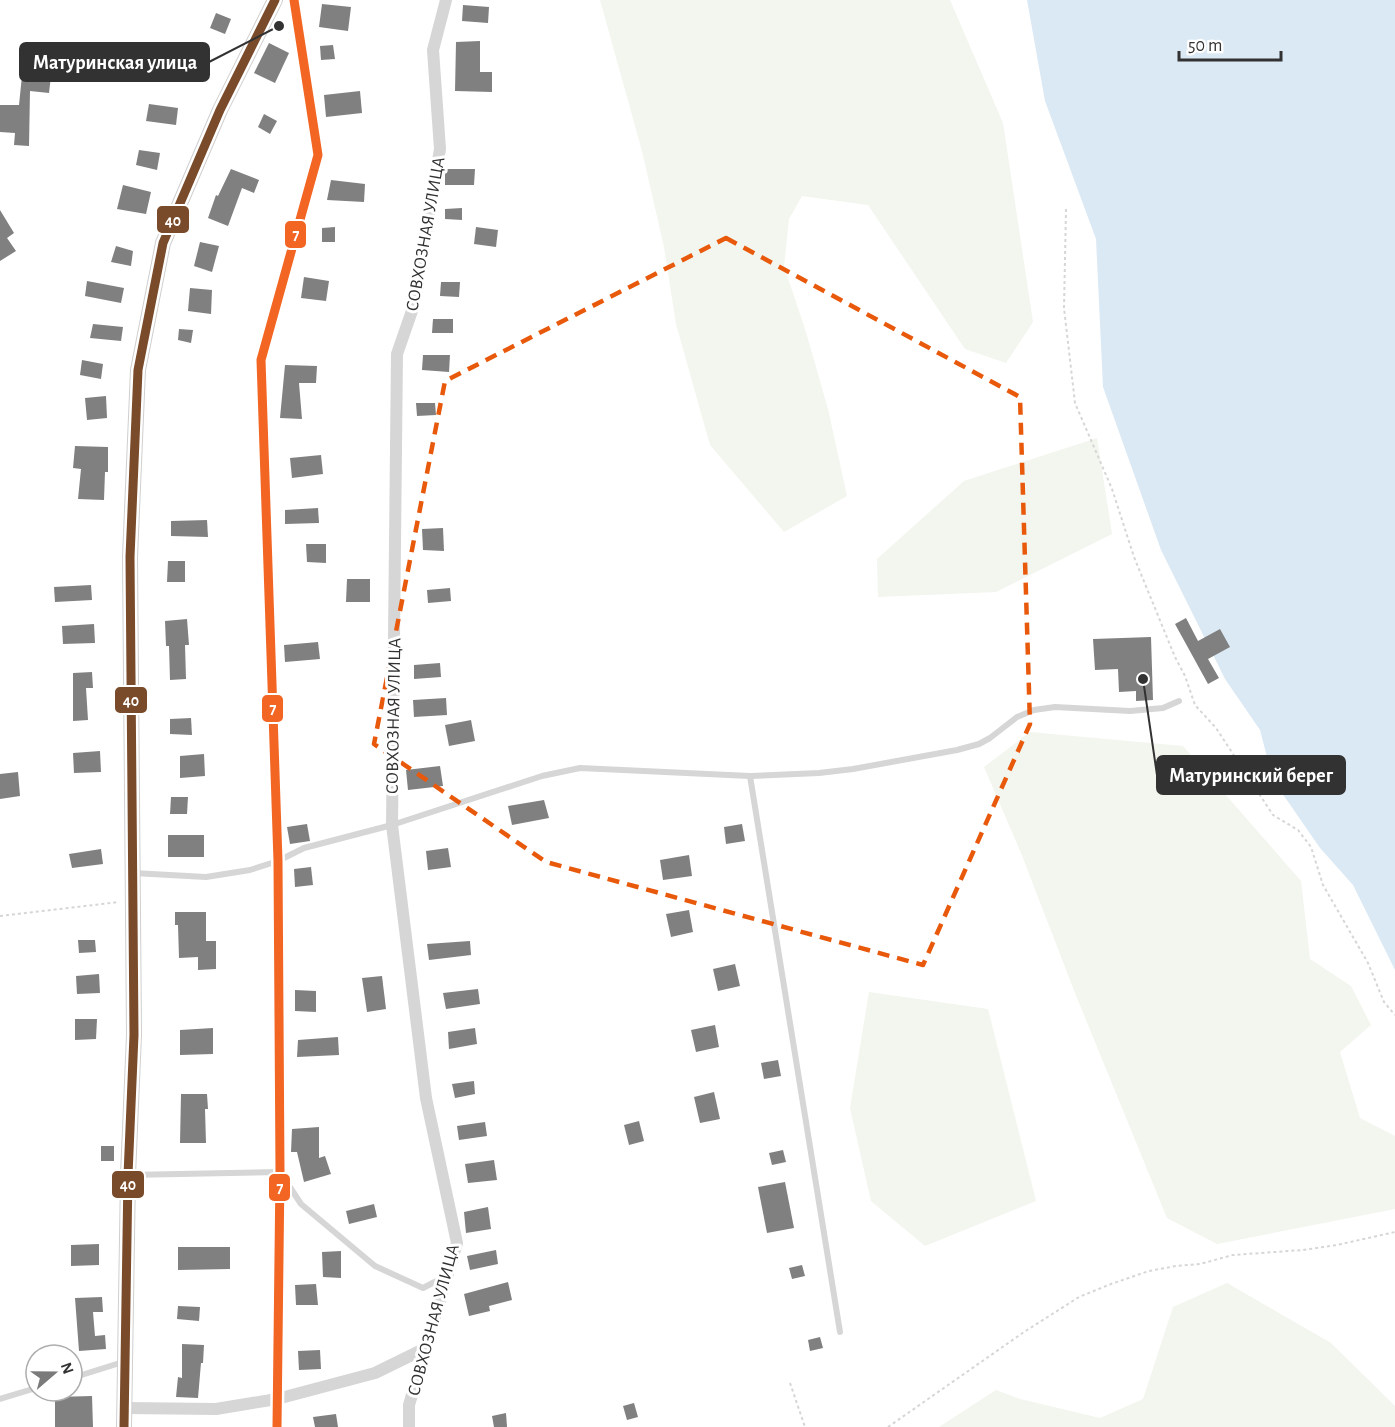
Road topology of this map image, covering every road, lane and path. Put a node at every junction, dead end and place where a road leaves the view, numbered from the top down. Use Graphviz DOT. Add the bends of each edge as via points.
graph roads {
  1 [pos="275,0"];
  2 [pos="294,0"];
  3 [pos="446,0"];
  4 [pos="1066,209"];
  5 [pos="1179,701"];
  6 [pos="750,776"];
  7 [pos="392,825"];
  8 [pos="278,861"];
  9 [pos="132,873"];
  10 [pos="133,900"];
  11 [pos="0,916"];
  12 [pos="1395,1015"];
  13 [pos="280,1172"];
  14 [pos="128,1175"];
  15 [pos="1395,1232"];
  16 [pos="448,1275"];
  17 [pos="840,1332"];
  18 [pos="426,1348"];
  19 [pos="126,1361"];
  20 [pos="84,1374"];
  21 [pos="790,1383"];
  22 [pos="0,1390"];
  23 [pos="24,1392"];
  24 [pos="3,1398"];
  25 [pos="277,1399"];
  26 [pos="125,1408"];
  27 [pos="124,1427"];
  28 [pos="277,1427"];
  29 [pos="409,1427"];
  30 [pos="805,1427"];
  31 [pos="888,1427"];
  1 -- 9 [label="street" via="220,110 163,243 138,370 130,557"];
  2 -- 8 [label="street" via="318,155 261,360"];
  3 -- 7 [label="street, СОВХОЗНАЯ УЛИЦА" via="434,50 440,149 414,305 398,354"];
  4 -- 12 [label="path" via="1064,308 1076,403 1112,489 1134,557 1195,705 1216,729 1273,815 1298,830 1311,848 1323,885 1368,963 1384,1002"];
  5 -- 6 [label="lane" via="1163,708 1130,711 1055,707 1034,710 979,744 957,750 853,769"];
  6 -- 7 [label="lane" via="580,768 542,776"];
  6 -- 17 [label="lane"];
  7 -- 8 [label="lane" via="304,848"];
  7 -- 16 [label="street, СОВХОЗНАЯ УЛИЦА" via="426,1098 457,1243"];
  8 -- 9 [label="lane" via="206,877"];
  8 -- 13 [label="street"];
  9 -- 10 [label="street"];
  10 -- 11 [label="path"];
  10 -- 14 [label="street" via="134,1035"];
  13 -- 14 [label="lane"];
  13 -- 16 [label="lane" via="301,1204 375,1266 423,1288"];
  13 -- 25 [label="street"];
  14 -- 19 [label="street"];
  15 -- 31 [label="path" via="1304,1250 1233,1255 1149,1271 1111,1284 1042,1320"];
  16 -- 18 [label="street, СОВХОЗНАЯ УЛИЦА"];
  18 -- 25 [label="street" via="375,1373"];
  18 -- 29 [label="street, СОВХОЗНАЯ УЛИЦА" via="409,1405"];
  19 -- 20 [label="lane"];
  19 -- 26 [label="street"];
  21 -- 30 [label="path"];
  22 -- 24 [label="lane"];
  23 -- 24 [label="lane"];
  25 -- 26 [label="street" via="216,1409"];
  25 -- 28 [label="street"];
  26 -- 27 [label="street"];
}
